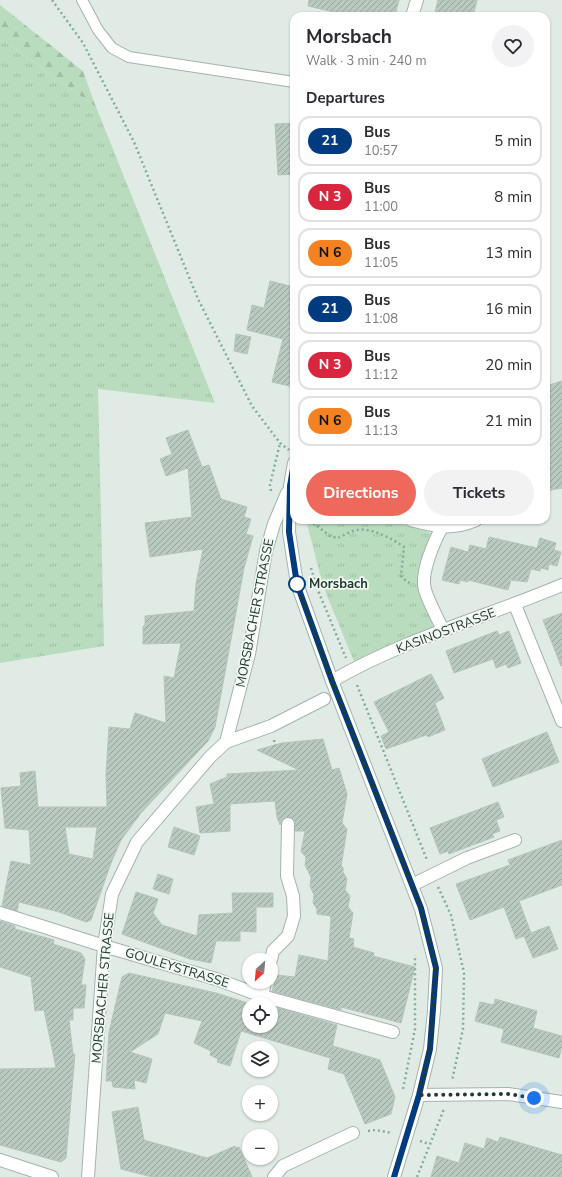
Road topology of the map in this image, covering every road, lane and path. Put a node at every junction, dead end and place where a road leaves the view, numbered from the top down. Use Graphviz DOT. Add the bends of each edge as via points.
graph roads {
  1 [pos="52,0"];
  2 [pos="82,0"];
  3 [pos="417,0"];
  4 [pos="413,12"];
  5 [pos="290,81"];
  6 [pos="280,443"];
  7 [pos="290,486"];
  8 [pos="314,524"];
  9 [pos="429,524"];
  10 [pos="467,524"];
  11 [pos="442,527"];
  12 [pos="562,585"];
  13 [pos="424,589"];
  14 [pos="515,605"];
  15 [pos="443,630"];
  16 [pos="332,681"];
  17 [pos="324,699"];
  18 [pos="562,720"];
  19 [pos="226,742"];
  20 [pos="288,824"];
  21 [pos="515,840"];
  22 [pos="412,885"];
  23 [pos="0,912"];
  24 [pos="104,946"];
  25 [pos="273,953"];
  26 [pos="264,989"];
  27 [pos="262,996"];
  28 [pos="415,1029"];
  29 [pos="393,1032"];
  30 [pos="403,1091"];
  31 [pos="419,1095"];
  32 [pos="449,1096"];
  33 [pos="562,1102"];
  34 [pos="393,1125"];
  35 [pos="376,1130"];
  36 [pos="353,1133"];
  37 [pos="0,1160"];
  38 [pos="52,1177"];
  39 [pos="88,1177"];
  40 [pos="274,1177"];
  41 [pos="394,1177"];
  42 [pos="417,1177"];
  1 -- 6 [label="path" via="83,43 134,142 198,299 252,406"];
  2 -- 5 [label="lane" via="98,30 112,48 130,57"];
  3 -- 4 [label="street"];
  7 -- 16 [label="street, MORSBACHER STRASSE" via="289,532 297,584"];
  7 -- 19 [label="street, MORSBACHER STRASSE" via="266,551 249,654"];
  8 -- 13 [label="path" via="336,538 358,530 368,530 398,542 404,547 401,576"];
  9 -- 11 [label="street"];
  10 -- 11 [label="street"];
  11 -- 13 [label="street" via="426,570"];
  12 -- 14 [label="street, KASINOSTRASSE"];
  13 -- 15 [label="street"];
  14 -- 15 [label="street, KASINOSTRASSE"];
  14 -- 18 [label="street"];
  15 -- 16 [label="street, KASINOSTRASSE" via="350,670"];
  16 -- 22 [label="street, MORSBACHER STRASSE"];
  17 -- 19 [label="street, MORSBACHER STRASSE" via="270,726"];
  19 -- 24 [label="street, MORSBACHER STRASSE" via="137,842 112,894"];
  20 -- 25 [label="street" via="287,876 293,896 294,916 288,936"];
  21 -- 22 [label="street" via="467,858"];
  22 -- 31 [label="street, MORSBACHER STRASSE" via="421,908 436,968 430,1049"];
  23 -- 24 [label="street, GOULEYSTRASSE"];
  24 -- 27 [label="street, GOULEYSTRASSE" via="216,979"];
  24 -- 39 [label="street, MORSBACHER STRASSE"];
  26 -- 27 [label="street"];
  27 -- 29 [label="street, GOULEYSTRASSE"];
  28 -- 30 [label="path"];
  31 -- 32 [label="street"];
  31 -- 41 [label="street, MORSBACHER STRASSE"];
  32 -- 33 [label="street" via="508,1094"];
  32 -- 42 [label="path"];
  34 -- 35 [label="path" via="391,1132"];
  36 -- 40 [label="street" via="283,1166"];
  37 -- 38 [label="street"];
}
